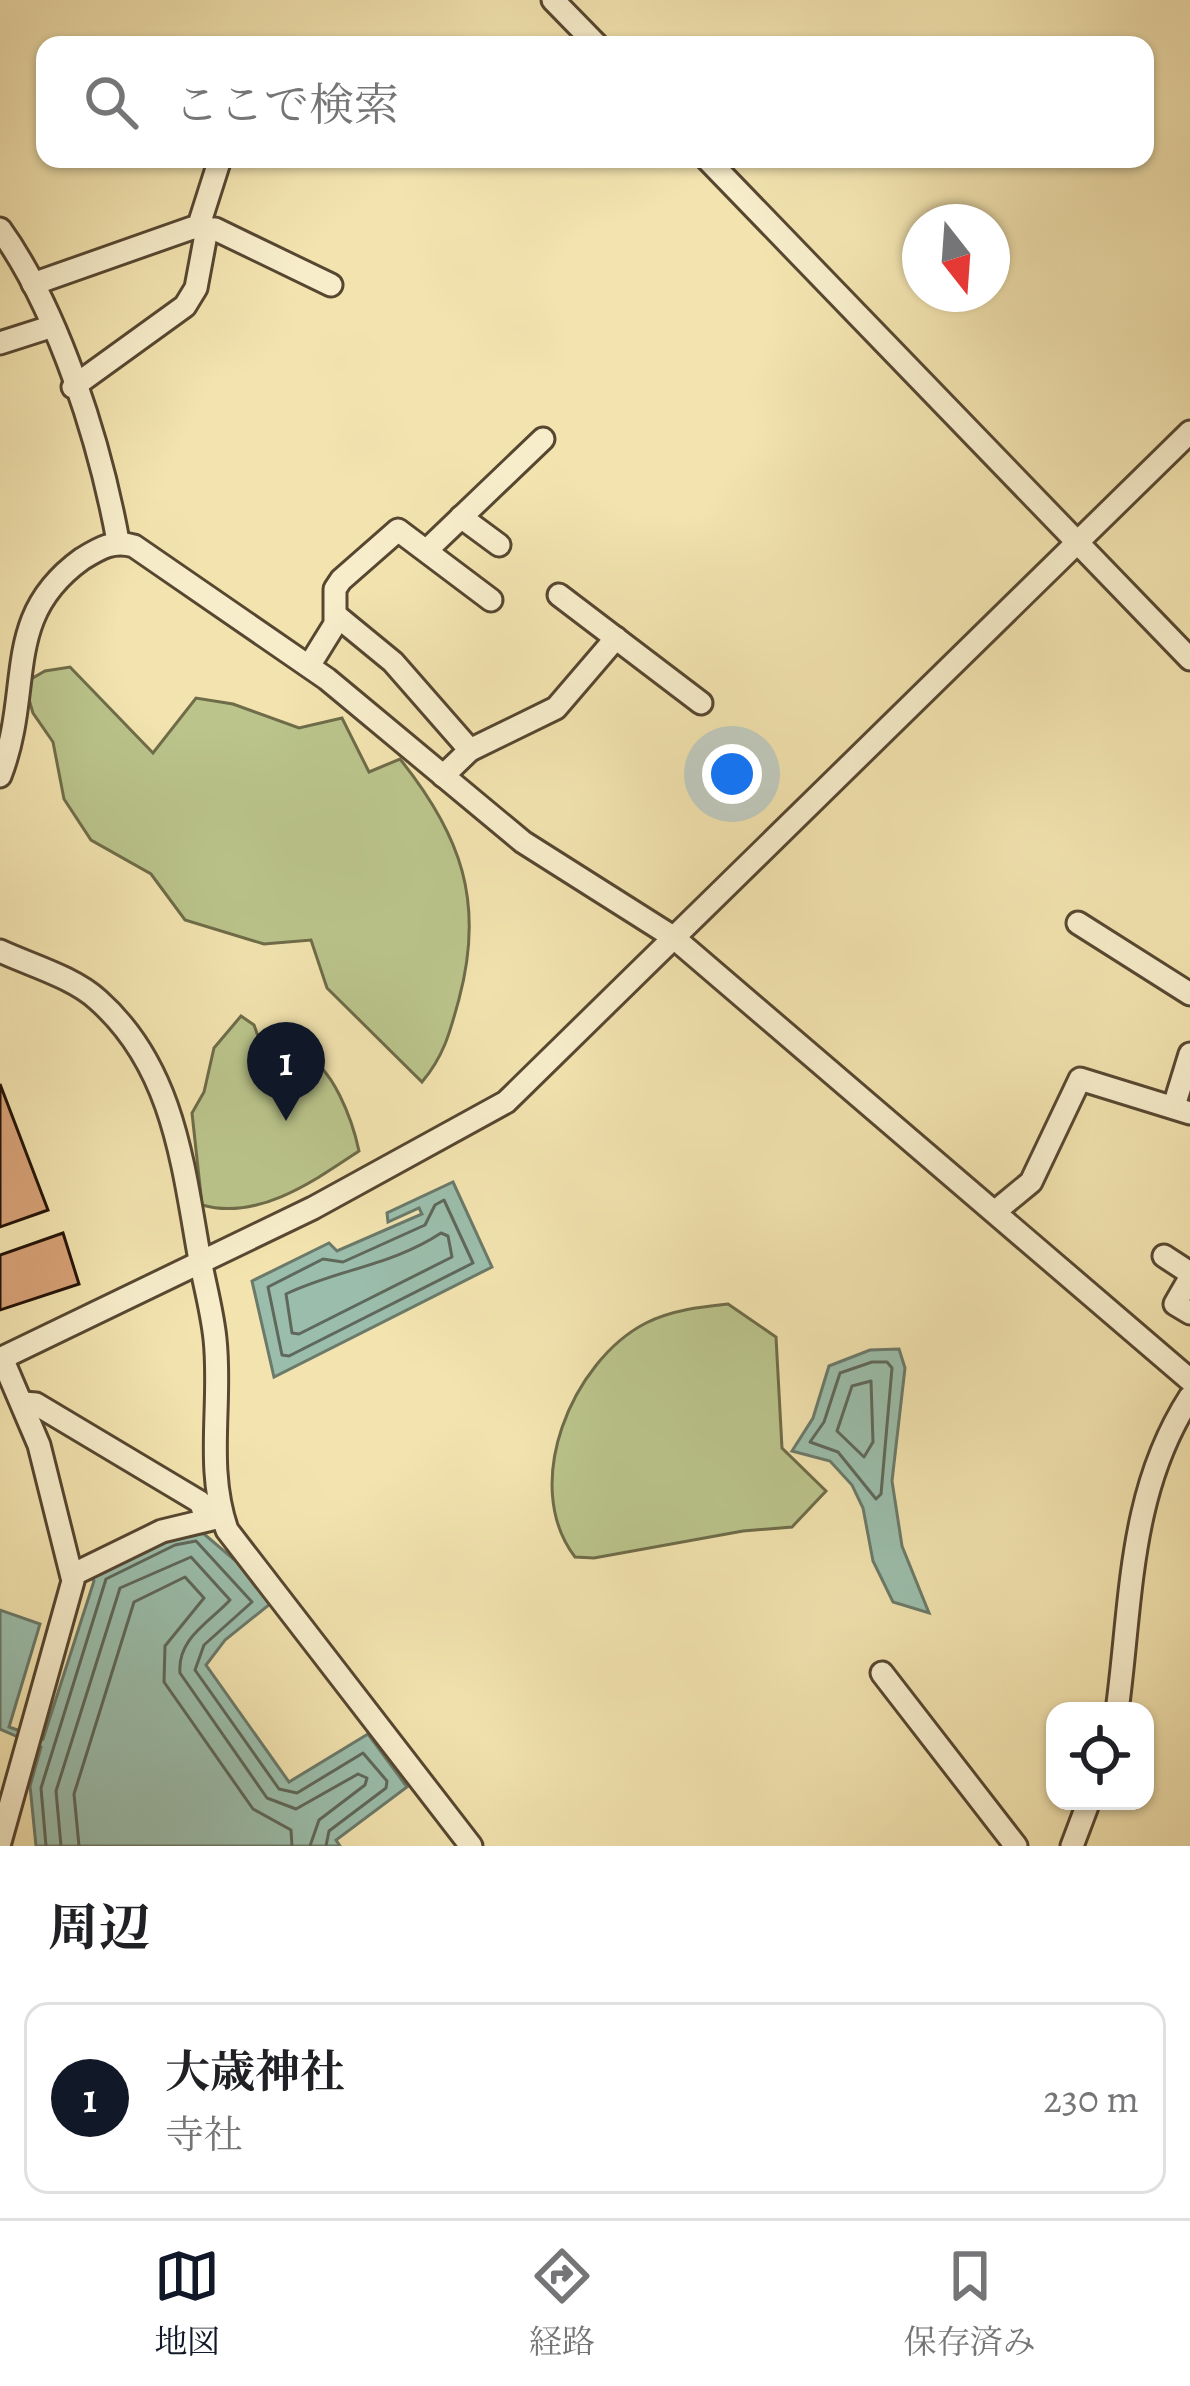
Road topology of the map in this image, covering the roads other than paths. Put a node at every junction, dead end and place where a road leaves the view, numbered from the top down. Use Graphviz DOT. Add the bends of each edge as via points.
graph roads {
  1 [pos="553,0"];
  2 [pos="588,36"];
  3 [pos="218,168"];
  4 [pos="716,168"];
  5 [pos="202,229"];
  6 [pos="3,239"];
  7 [pos="33,284"];
  8 [pos="332,285"];
  9 [pos="50,326"];
  10 [pos="0,344"];
  11 [pos="74,387"];
  12 [pos="1190,433"];
  13 [pos="542,439"];
  14 [pos="461,517"];
  15 [pos="1076,540"];
  16 [pos="118,542"];
  17 [pos="499,545"];
  18 [pos="427,550"];
  19 [pos="559,595"];
  20 [pos="490,600"];
  21 [pos="364,603"];
  22 [pos="341,618"];
  23 [pos="616,638"];
  24 [pos="1190,659"];
  25 [pos="309,666"];
  26 [pos="701,704"];
  27 [pos="470,750"];
  28 [pos="0,776"];
  29 [pos="443,776"];
  30 [pos="1078,923"];
  31 [pos="673,937"];
  32 [pos="0,950"];
  33 [pos="1190,994"];
  34 [pos="1190,1054"];
  35 [pos="1182,1110"];
  36 [pos="998,1210"];
  37 [pos="1164,1256"];
  38 [pos="200,1264"];
  39 [pos="1190,1275"];
  40 [pos="1190,1313"];
  41 [pos="1,1358"];
  42 [pos="1190,1379"];
  43 [pos="1190,1397"];
  44 [pos="24,1403"];
  45 [pos="215,1518"];
  46 [pos="72,1575"];
  47 [pos="882,1672"];
  48 [pos="1118,1702"];
  49 [pos="1086,1810"];
  50 [pos="0,1842"];
  51 [pos="472,1846"];
  52 [pos="1016,1846"];
  53 [pos="1072,1846"];
  1 -- 2 [label="street"];
  3 -- 5 [label="street"];
  4 -- 15 [label="street"];
  5 -- 7 [label="street"];
  5 -- 8 [label="street"];
  5 -- 11 [label="street" via="196,288 185,306"];
  6 -- 7 [label="street"];
  7 -- 9 [label="street"];
  9 -- 10 [label="street"];
  9 -- 11 [label="street"];
  11 -- 16 [label="street"];
  12 -- 15 [label="street"];
  13 -- 14 [label="street"];
  14 -- 17 [label="street"];
  14 -- 18 [label="street"];
  15 -- 24 [label="street"];
  15 -- 31 [label="street"];
  16 -- 25 [label="street"];
  16 -- 28 [label="street" via="49,580 16,630"];
  18 -- 20 [label="street"];
  18 -- 22 [label="street" via="398,530 388,534 335,590"];
  19 -- 23 [label="street"];
  21 -- 22 [label="street"];
  22 -- 25 [label="street"];
  22 -- 27 [label="street" via="393,662"];
  23 -- 26 [label="street"];
  23 -- 27 [label="street" via="556,708"];
  25 -- 29 [label="street"];
  27 -- 29 [label="street"];
  29 -- 31 [label="street" via="524,842"];
  30 -- 33 [label="street"];
  31 -- 36 [label="street"];
  31 -- 38 [label="street" via="506,1102"];
  32 -- 38 [label="street" via="94,996 130,1033 161,1083"];
  34 -- 35 [label="street"];
  35 -- 36 [label="street" via="1080,1079 1030,1182"];
  36 -- 42 [label="street"];
  37 -- 39 [label="street"];
  38 -- 41 [label="street"];
  38 -- 45 [label="street" via="215,1340"];
  39 -- 40 [label="street" via="1175,1304"];
  41 -- 44 [label="street"];
  43 -- 48 [label="street" via="1162,1440 1141,1508"];
  44 -- 45 [label="street"];
  44 -- 46 [label="street"];
  45 -- 46 [label="street" via="162,1531"];
  45 -- 51 [label="street"];
  46 -- 50 [label="street" via="56,1660"];
  47 -- 52 [label="street"];
  49 -- 53 [label="street"];
}
